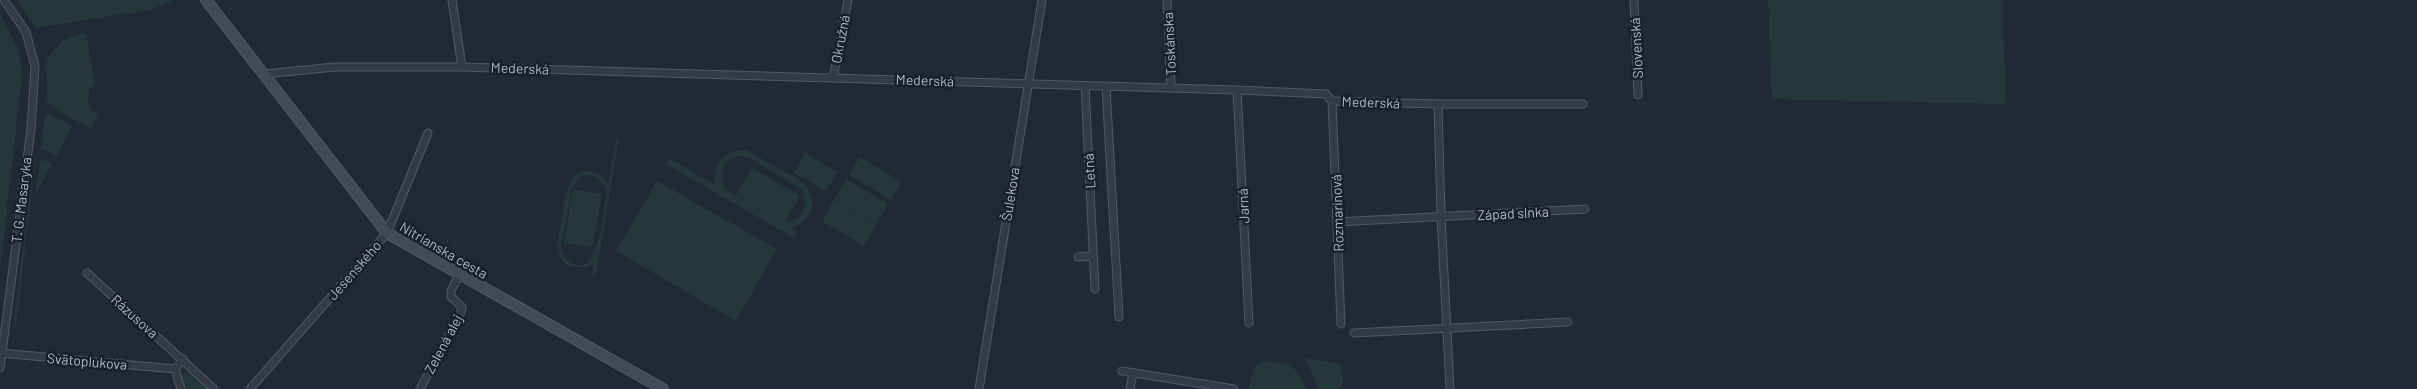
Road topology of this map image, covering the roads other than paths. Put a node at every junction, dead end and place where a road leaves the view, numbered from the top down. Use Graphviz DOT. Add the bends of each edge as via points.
graph roads {
  1 [pos="4,0"];
  2 [pos="452,0"];
  3 [pos="848,0"];
  4 [pos="1042,0"];
  5 [pos="1167,0"];
  6 [pos="1634,0"];
  7 [pos="207,1"];
  8 [pos="462,67"];
  9 [pos="264,74"];
  10 [pos="832,78"];
  11 [pos="1028,84"];
  12 [pos="1085,86"];
  13 [pos="1106,86"];
  14 [pos="1171,88"];
  15 [pos="1236,90"];
  16 [pos="1638,95"];
  17 [pos="1332,101"];
  18 [pos="1438,104"];
  19 [pos="1583,104"];
  20 [pos="428,133"];
  21 [pos="1584,209"];
  22 [pos="1441,216"];
  23 [pos="1337,222"];
  24 [pos="387,233"];
  25 [pos="1093,256"];
  26 [pos="1078,257"];
  27 [pos="87,273"];
  28 [pos="459,275"];
  29 [pos="1095,289"];
  30 [pos="1119,317"];
  31 [pos="1568,322"];
  32 [pos="1250,323"];
  33 [pos="1341,324"];
  34 [pos="1448,328"];
  35 [pos="1354,333"];
  36 [pos="1,353"];
  37 [pos="183,359"];
  38 [pos="0,368"];
  39 [pos="175,369"];
  40 [pos="1122,371"];
  41 [pos="1133,372"];
  42 [pos="180,389"];
  43 [pos="214,389"];
  44 [pos="250,389"];
  45 [pos="420,389"];
  46 [pos="663,389"];
  47 [pos="979,389"];
  48 [pos="1130,389"];
  49 [pos="1234,389"];
  50 [pos="1450,389"];
  1 -- 36 [label="street, T. G. Masaryka" via="26,32 35,66 31,129"];
  2 -- 8 [label="street"];
  3 -- 10 [label="street, Okružná"];
  4 -- 11 [label="street, Šulekova"];
  5 -- 14 [label="street, Toskánska"];
  6 -- 16 [label="street, Slovenská"];
  7 -- 9 [label="main road, Nitrianska cesta"];
  8 -- 9 [label="street, Mederská" via="335,67"];
  8 -- 10 [label="street, Mederská"];
  9 -- 24 [label="main road, Nitrianska cesta"];
  10 -- 11 [label="street, Mederská"];
  11 -- 12 [label="street, Mederská"];
  11 -- 47 [label="street, Šulekova"];
  12 -- 13 [label="street, Mederská"];
  12 -- 25 [label="street, Letná"];
  13 -- 14 [label="street, Mederská"];
  13 -- 30 [label="street"];
  14 -- 15 [label="street, Mederská"];
  15 -- 17 [label="street, Mederská" via="1326,94"];
  15 -- 32 [label="street, Jarná"];
  17 -- 18 [label="street, Mederská"];
  17 -- 23 [label="street, Rozmarínová"];
  18 -- 19 [label="street, Mederská"];
  18 -- 22 [label="street"];
  20 -- 24 [label="street, Jesenského"];
  21 -- 22 [label="street, Západ slnka"];
  22 -- 23 [label="street, Západ slnka"];
  22 -- 34 [label="street"];
  23 -- 33 [label="street, Rozmarínová"];
  24 -- 28 [label="main road, Nitrianska cesta"];
  24 -- 44 [label="street, Jesenského"];
  25 -- 26 [label="street"];
  25 -- 29 [label="street, Letná"];
  27 -- 37 [label="street, Rázusova"];
  28 -- 45 [label="street, Zelená alej" via="451,298 462,307 461,312"];
  28 -- 46 [label="main road, Nitrianska cesta"];
  31 -- 34 [label="street"];
  34 -- 35 [label="street"];
  34 -- 50 [label="street"];
  36 -- 38 [label="street, T. G. Masaryka"];
  36 -- 39 [label="street, Svätoplukova"];
  37 -- 39 [label="street"];
  37 -- 43 [label="street, Rázusova"];
  39 -- 42 [label="street"];
  40 -- 41 [label="street"];
  41 -- 48 [label="street"];
  41 -- 49 [label="street"];
}
